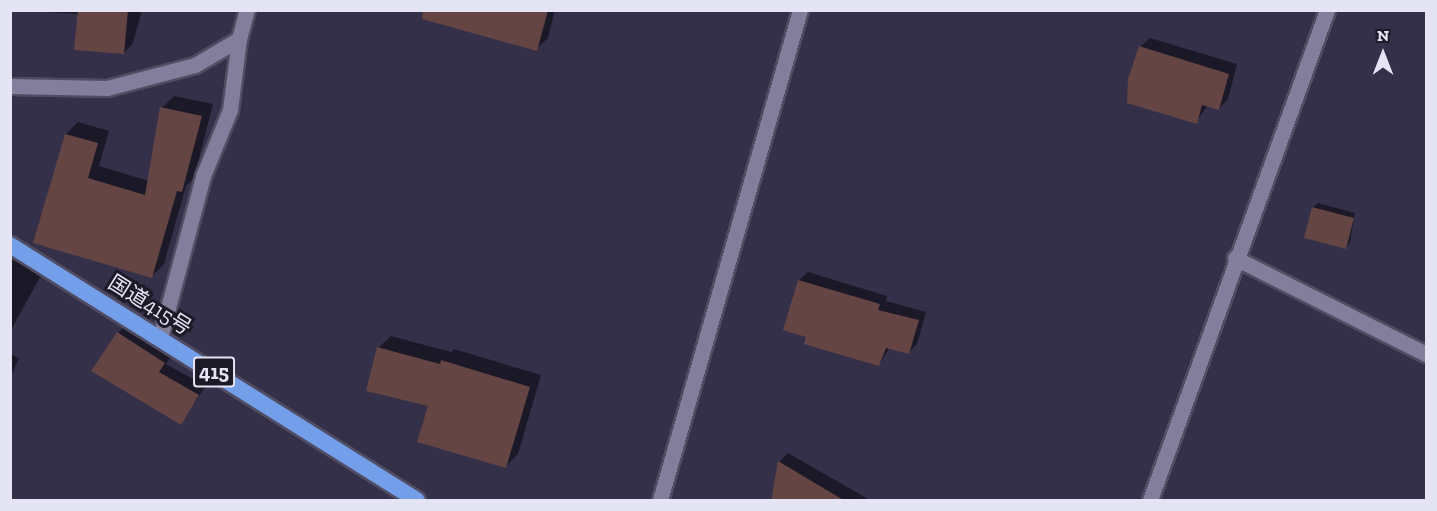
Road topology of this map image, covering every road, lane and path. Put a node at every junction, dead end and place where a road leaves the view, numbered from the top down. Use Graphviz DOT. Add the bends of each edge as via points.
graph roads {
  1 [pos="247,10"];
  2 [pos="800,10"];
  3 [pos="1327,10"];
  4 [pos="239,39"];
  5 [pos="10,86"];
  6 [pos="10,245"];
  7 [pos="1235,258"];
  8 [pos="160,338"];
  9 [pos="1426,354"];
  10 [pos="417,501"];
  11 [pos="660,501"];
  12 [pos="1150,501"];
  1 -- 4 [label="street"];
  2 -- 11 [label="street"];
  3 -- 7 [label="street"];
  4 -- 5 [label="street" via="195,65 106,88"];
  4 -- 8 [label="street" via="230,110 203,176"];
  6 -- 8 [label="highway, 国道415号 / 415"];
  7 -- 9 [label="street"];
  7 -- 12 [label="street"];
  8 -- 10 [label="highway, 国道415号 / 415"];
}
